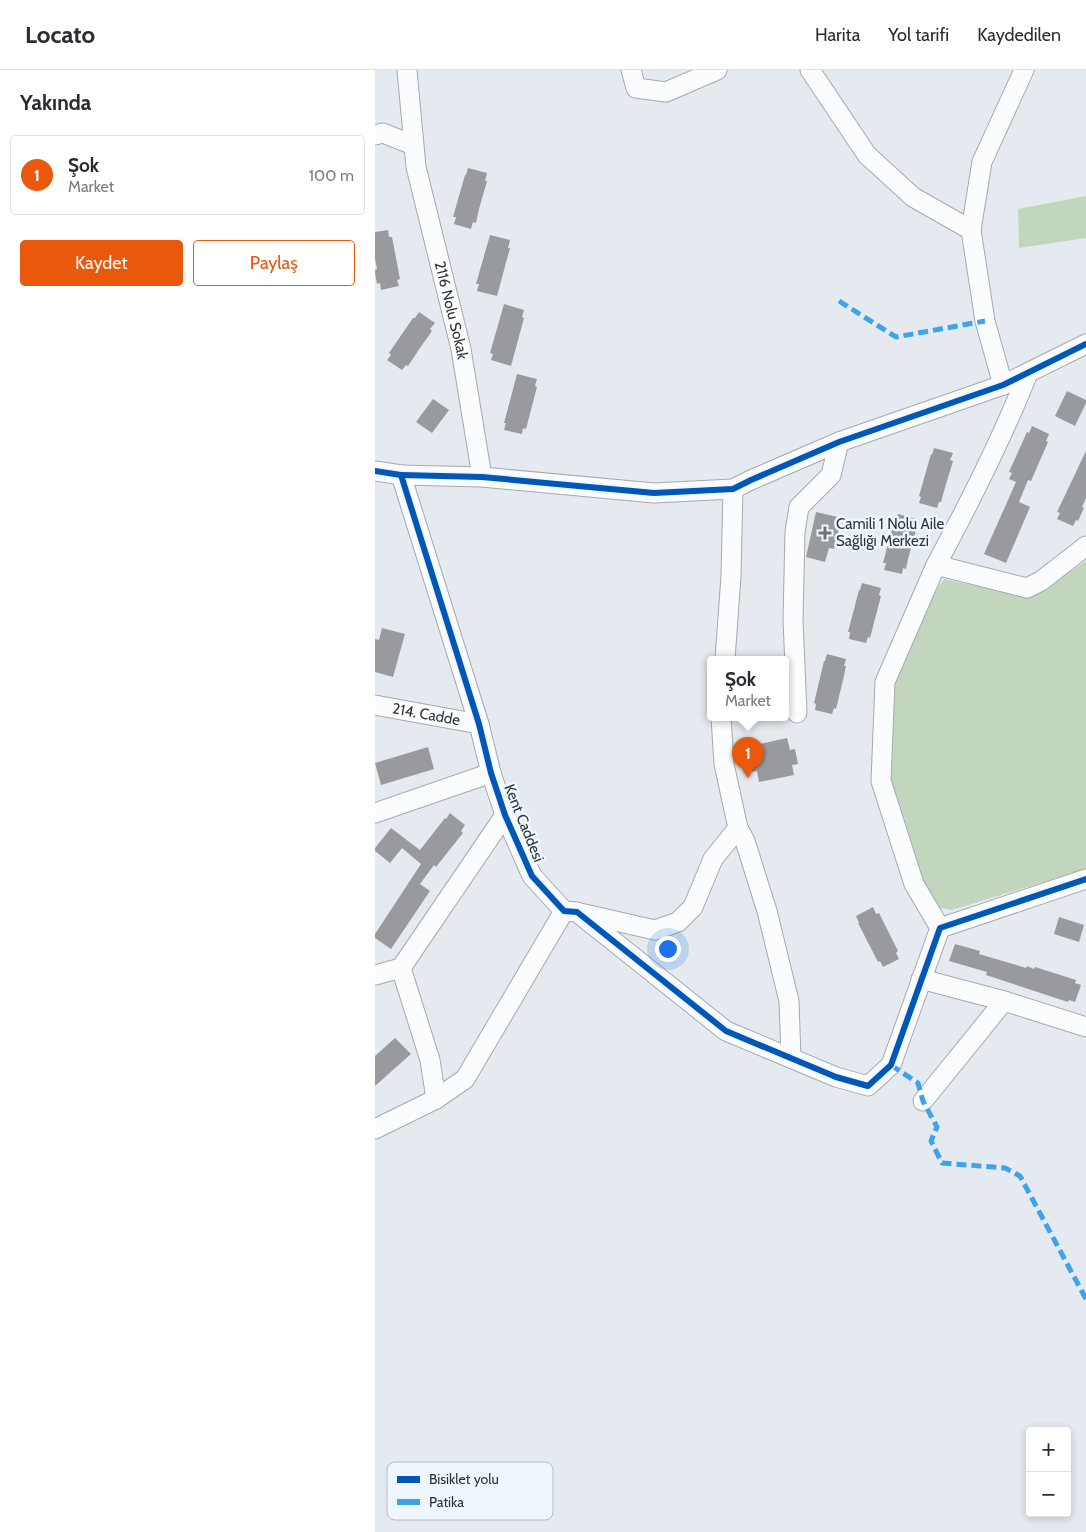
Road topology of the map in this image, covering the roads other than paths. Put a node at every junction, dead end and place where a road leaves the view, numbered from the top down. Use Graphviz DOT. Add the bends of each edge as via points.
graph roads {
  1 [pos="407,70"];
  2 [pos="631,70"];
  3 [pos="717,70"];
  4 [pos="810,70"];
  5 [pos="1024,70"];
  6 [pos="375,134"];
  7 [pos="413,145"];
  8 [pos="971,230"];
  9 [pos="1086,344"];
  10 [pos="1028,373"];
  11 [pos="1003,385"];
  12 [pos="839,442"];
  13 [pos="375,471"];
  14 [pos="401,475"];
  15 [pos="483,477"];
  16 [pos="733,489"];
  17 [pos="1086,546"];
  18 [pos="936,565"];
  19 [pos="725,656"];
  20 [pos="375,705"];
  21 [pos="797,713"];
  22 [pos="721,721"];
  23 [pos="479,724"];
  24 [pos="491,773"];
  25 [pos="375,813"];
  26 [pos="505,815"];
  27 [pos="738,828"];
  28 [pos="1086,879"];
  29 [pos="571,912"];
  30 [pos="940,928"];
  31 [pos="401,968"];
  32 [pos="375,975"];
  33 [pos="921,979"];
  34 [pos="1004,1001"];
  35 [pos="1086,1027"];
  36 [pos="791,1058"];
  37 [pos="436,1098"];
  38 [pos="923,1101"];
  39 [pos="375,1129"];
  1 -- 7 [label="street, 2116 Nolu Sokak"];
  2 -- 3 [label="street" via="635,88 666,92"];
  4 -- 8 [label="street" via="867,155 913,198"];
  5 -- 8 [label="street" via="982,162"];
  6 -- 7 [label="street" via="383,133"];
  7 -- 15 [label="street, 2116 Nolu Sokak" via="461,349"];
  8 -- 11 [label="street" via="985,321"];
  9 -- 10 [label="street"];
  10 -- 11 [label="street"];
  10 -- 18 [label="street" via="1013,412"];
  11 -- 12 [label="street"];
  12 -- 16 [label="street"];
  12 -- 21 [label="street" via="831,475 799,507 795,532 793,620"];
  13 -- 14 [label="street"];
  14 -- 15 [label="street"];
  14 -- 23 [label="street, Kent Caddesi"];
  15 -- 16 [label="street" via="654,493"];
  16 -- 19 [label="street"];
  17 -- 18 [label="street" via="1027,588"];
  18 -- 30 [label="street" via="885,682 881,781 914,884"];
  20 -- 23 [label="street, 214. Cadde"];
  22 -- 27 [label="street" via="724,764"];
  23 -- 24 [label="street, Kent Caddesi"];
  24 -- 25 [label="street"];
  24 -- 26 [label="street, Kent Caddesi"];
  26 -- 29 [label="street, Kent Caddesi" via="532,876"];
  26 -- 31 [label="street"];
  27 -- 29 [label="street" via="713,859 693,907 678,922 655,930"];
  27 -- 36 [label="street" via="767,910 789,1001"];
  28 -- 30 [label="street"];
  29 -- 36 [label="street, Kent Caddesi" via="726,1031"];
  29 -- 37 [label="street" via="465,1079"];
  30 -- 33 [label="street"];
  31 -- 32 [label="street"];
  31 -- 37 [label="street" via="430,1060"];
  33 -- 34 [label="street"];
  33 -- 36 [label="street, Kent Caddesi" via="891,1065 868,1086"];
  34 -- 35 [label="street"];
  34 -- 38 [label="street"];
  37 -- 39 [label="street"];
}
